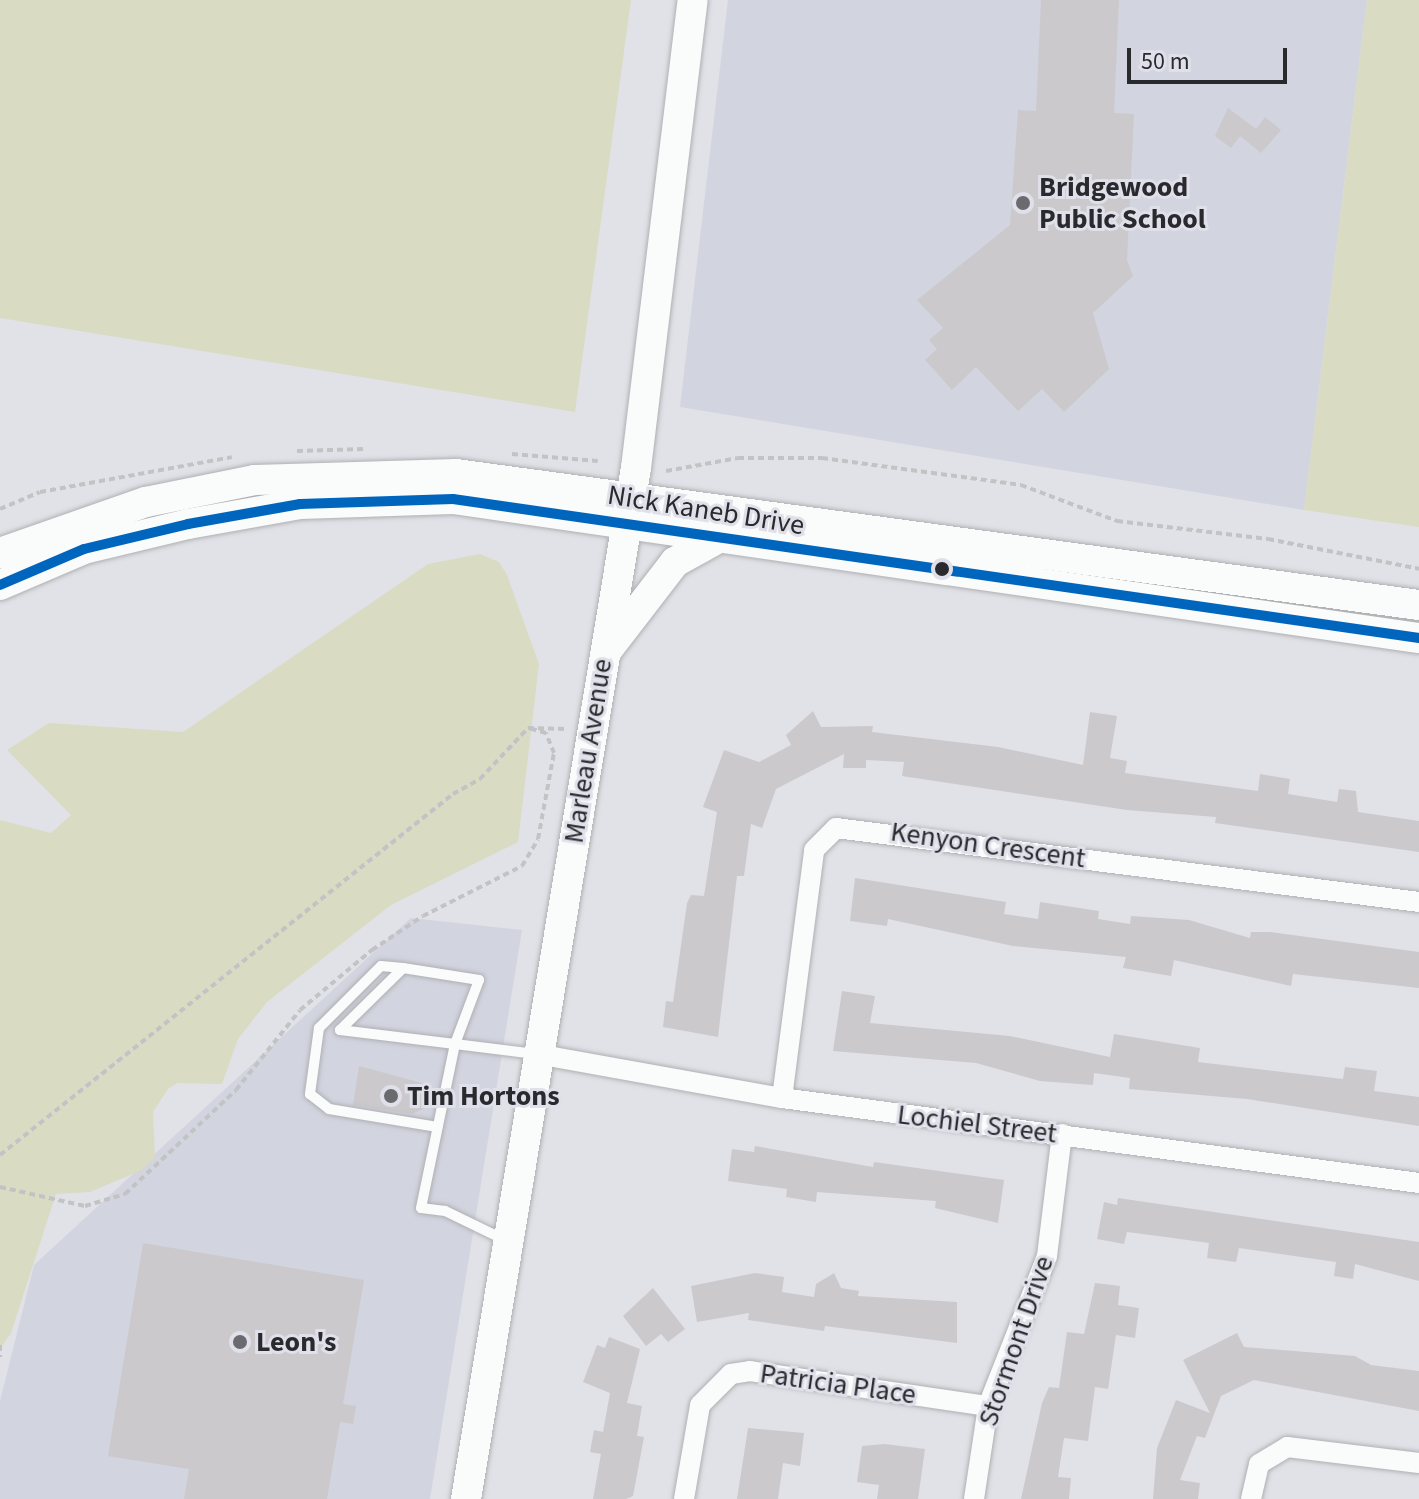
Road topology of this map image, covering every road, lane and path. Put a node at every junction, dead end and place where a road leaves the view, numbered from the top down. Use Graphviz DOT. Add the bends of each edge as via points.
graph roads {
  1 [pos="693,0"];
  2 [pos="666,471"];
  3 [pos="626,512"];
  4 [pos="717,539"];
  5 [pos="0,553"];
  6 [pos="1419,569"];
  7 [pos="0,585"];
  8 [pos="1419,605"];
  9 [pos="1419,638"];
  10 [pos="604,654"];
  11 [pos="528,728"];
  12 [pos="592,733"];
  13 [pos="1419,902"];
  14 [pos="403,968"];
  15 [pos="455,1044"];
  16 [pos="537,1054"];
  17 [pos="782,1098"];
  18 [pos="438,1127"];
  19 [pos="1062,1134"];
  20 [pos="0,1155"];
  21 [pos="1419,1183"];
  22 [pos="0,1187"];
  23 [pos="508,1242"];
  24 [pos="0,1345"];
  25 [pos="0,1357"];
  26 [pos="988,1406"];
  27 [pos="1419,1463"];
  28 [pos="466,1499"];
  29 [pos="684,1499"];
  30 [pos="974,1499"];
  31 [pos="1251,1499"];
  1 -- 3 [label="street, Marleau Avenue"];
  2 -- 6 [label="path" via="738,458 837,460 1021,485 1117,521 1268,539"];
  3 -- 4 [label="street, Nick Kaneb Drive"];
  3 -- 5 [label="street, Nick Kaneb Drive" via="456,474 255,480 146,502"];
  3 -- 7 [label="street, Nick Kaneb Drive" via="453,499 300,504 84,549"];
  3 -- 8 [label="street, Nick Kaneb Drive"];
  3 -- 10 [label="street, Marleau Avenue"];
  4 -- 9 [label="street, Nick Kaneb Drive"];
  4 -- 10 [label="street" via="675,562"];
  10 -- 12 [label="street, Marleau Avenue"];
  11 -- 12 [label="path" via="545,724"];
  11 -- 20 [label="path" via="480,779 453,794"];
  11 -- 22 [label="path" via="546,733 554,753 538,839 522,866 423,916 360,960 300,1010 236,1090 125,1194 85,1206"];
  12 -- 16 [label="street, Marleau Avenue"];
  13 -- 17 [label="street, Kenyon Crescent" via="836,828 814,850"];
  14 -- 15 [label="lane" via="479,980"];
  14 -- 15 [label="lane" via="340,1030"];
  14 -- 18 [label="lane" via="381,966 319,1028 310,1094 329,1109"];
  15 -- 16 [label="lane"];
  15 -- 18 [label="lane"];
  16 -- 17 [label="street, Lochiel Street"];
  16 -- 23 [label="street, Marleau Avenue"];
  17 -- 19 [label="street, Lochiel Street"];
  18 -- 23 [label="lane" via="421,1208 445,1211"];
  19 -- 21 [label="street, Lochiel Street"];
  19 -- 26 [label="street, Stormont Drive" via="1047,1256"];
  23 -- 28 [label="street, Marleau Avenue"];
  24 -- 25 [label="path"];
  26 -- 29 [label="street, Patricia Place" via="750,1371 731,1374 700,1405"];
  26 -- 30 [label="street, Stormont Drive"];
  27 -- 31 [label="street" via="1279,1449 1259,1464"];
}
